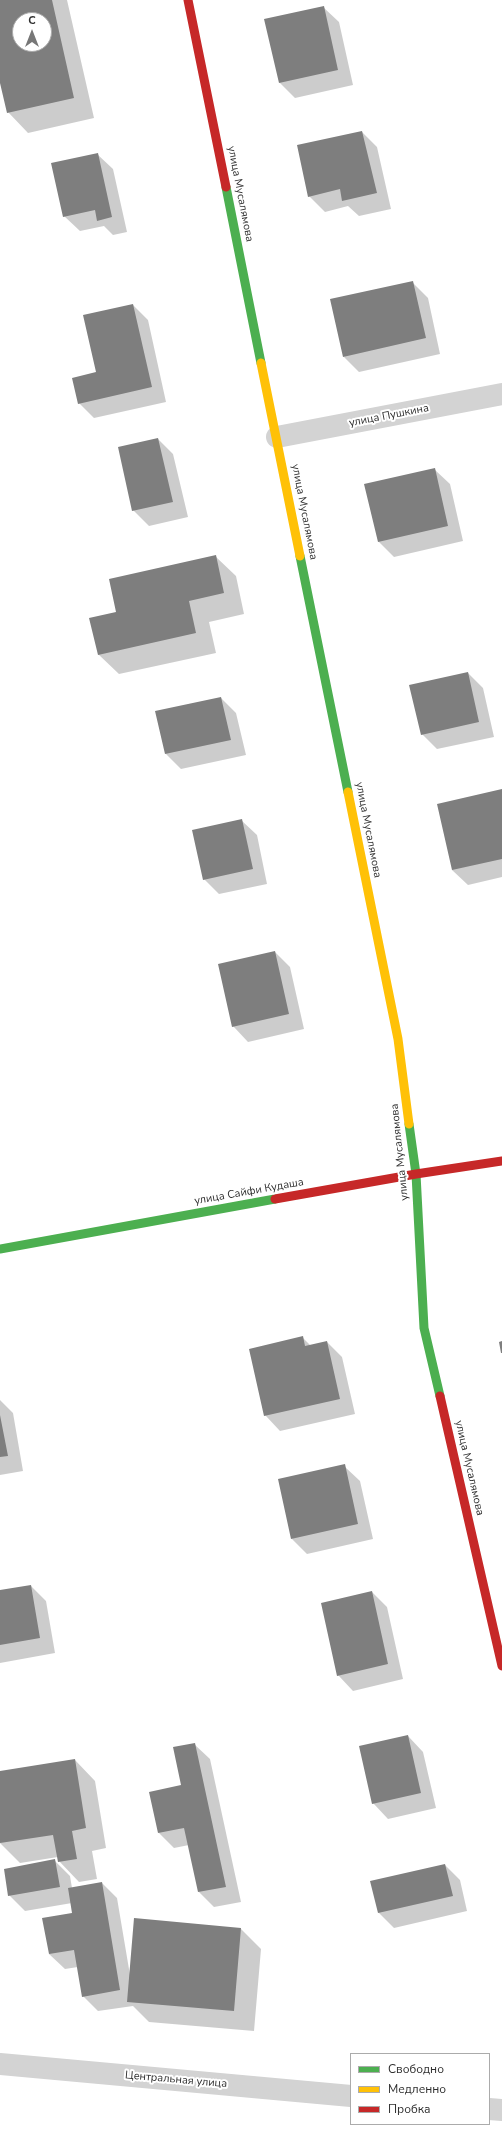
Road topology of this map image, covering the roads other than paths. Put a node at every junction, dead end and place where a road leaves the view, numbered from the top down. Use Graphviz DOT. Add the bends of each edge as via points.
graph roads {
  1 [pos="188,0"];
  2 [pos="502,394"];
  3 [pos="277,437"];
  4 [pos="502,1161"];
  5 [pos="416,1174"];
  6 [pos="0,1249"];
  7 [pos="502,1666"];
  8 [pos="0,2064"];
  9 [pos="350,2096"];
  10 [pos="490,2109"];
  11 [pos="502,2110"];
  1 -- 3 [label="street, улица Мусалямова"];
  2 -- 3 [label="street, улица Пушкина"];
  3 -- 5 [label="street, улица Мусалямова" via="398,1039"];
  4 -- 5 [label="street, улица Сайфи Кудаша"];
  5 -- 6 [label="street, улица Сайфи Кудаша"];
  5 -- 7 [label="street, улица Мусалямова" via="424,1328"];
  8 -- 9 [label="street, Центральная улица"];
  10 -- 11 [label="street"];
}
